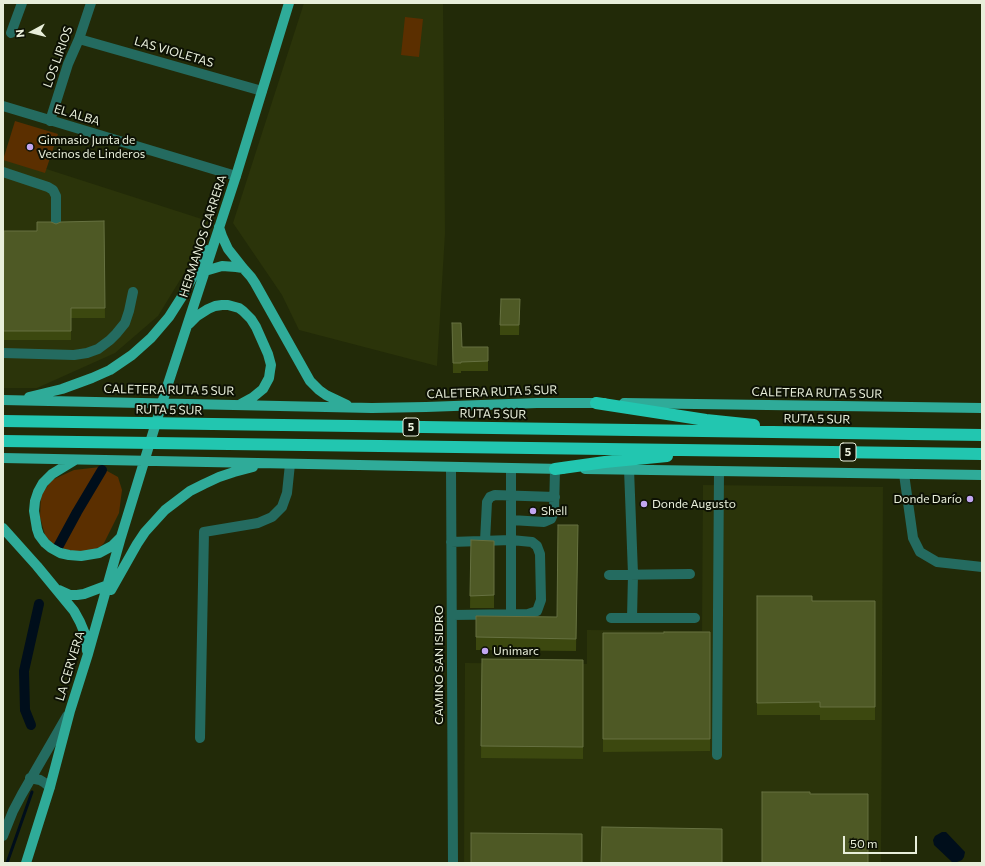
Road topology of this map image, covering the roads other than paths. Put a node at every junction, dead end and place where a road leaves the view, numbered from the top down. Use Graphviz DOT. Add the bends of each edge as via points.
graph roads {
  1 [pos="22,3"];
  2 [pos="91,3"];
  3 [pos="289,3"];
  4 [pos="12,33"];
  5 [pos="79,39"];
  6 [pos="262,91"];
  7 [pos="3,106"];
  8 [pos="50,121"];
  9 [pos="3,172"];
  10 [pos="236,176"];
  11 [pos="56,227"];
  12 [pos="219,227"];
  13 [pos="243,268"];
  14 [pos="205,271"];
  15 [pos="133,292"];
  16 [pos="188,326"];
  17 [pos="3,353"];
  18 [pos="5,400"];
  19 [pos="596,403"];
  20 [pos="238,405"];
  21 [pos="356,407"];
  22 [pos="982,408"];
  23 [pos="3,421"];
  24 [pos="819,433"];
  25 [pos="982,435"];
  26 [pos="3,441"];
  27 [pos="715,450"];
  28 [pos="982,454"];
  29 [pos="3,458"];
  30 [pos="75,460"];
  31 [pos="279,464"];
  32 [pos="290,464"];
  33 [pos="451,467"];
  34 [pos="511,468"];
  35 [pos="555,469"];
  36 [pos="629,469"];
  37 [pos="719,471"];
  38 [pos="904,474"];
  39 [pos="982,475"];
  40 [pos="140,477"];
  41 [pos="511,495"];
  42 [pos="555,497"];
  43 [pos="511,520"];
  44 [pos="3,528"];
  45 [pos="121,537"];
  46 [pos="511,540"];
  47 [pos="485,541"];
  48 [pos="451,542"];
  49 [pos="982,567"];
  50 [pos="609,574"];
  51 [pos="633,574"];
  52 [pos="690,574"];
  53 [pos="108,585"];
  54 [pos="55,588"];
  55 [pos="100,609"];
  56 [pos="511,614"];
  57 [pos="452,615"];
  58 [pos="611,618"];
  59 [pos="632,618"];
  60 [pos="695,618"];
  61 [pos="88,654"];
  62 [pos="70,711"];
  63 [pos="200,738"];
  64 [pos="718,755"];
  65 [pos="30,778"];
  66 [pos="50,787"];
  67 [pos="3,836"];
  68 [pos="26,863"];
  69 [pos="453,863"];
  1 -- 4 [label="street"];
  2 -- 5 [label="street, LOS LIRIOS"];
  3 -- 6 [label="main road, HERMANOS CARRERA"];
  5 -- 6 [label="street, LAS VIOLETAS"];
  5 -- 8 [label="street, LOS LIRIOS" via="68,64"];
  6 -- 10 [label="main road, HERMANOS CARRERA"];
  7 -- 8 [label="street, EL ALBA"];
  8 -- 10 [label="street, EL ALBA"];
  9 -- 11 [label="street" via="48,186 53,190 56,199"];
  10 -- 12 [label="main road, HERMANOS CARRERA"];
  12 -- 13 [label="main road" via="228,249"];
  12 -- 14 [label="main road, HERMANOS CARRERA"];
  12 -- 18 [label="main road" via="175,308 151,338 132,355 110,370 76,384 42,394"];
  13 -- 14 [label="main road" via="222,266"];
  13 -- 21 [label="main road" via="255,283 310,381 326,395"];
  14 -- 16 [label="main road, HERMANOS CARRERA"];
  15 -- 17 [label="street" via="125,322 110,340 98,349 74,355"];
  16 -- 20 [label="main road" via="202,312 222,305 239,308 251,319 271,365 264,388"];
  16 -- 40 [label="main road, HERMANOS CARRERA"];
  18 -- 20 [label="main road, CALETERA RUTA 5 SUR"];
  19 -- 21 [label="main road, CALETERA RUTA 5 SUR"];
  19 -- 22 [label="main road, CALETERA RUTA 5 SUR"];
  19 -- 24 [label="highway" via="706,420"];
  20 -- 21 [label="main road, CALETERA RUTA 5 SUR"];
  23 -- 24 [label="highway, RUTA 5 SUR / 5"];
  24 -- 25 [label="highway, RUTA 5 SUR / 5"];
  26 -- 27 [label="highway, 5"];
  27 -- 28 [label="highway, 5"];
  27 -- 35 [label="highway"];
  29 -- 30 [label="main road"];
  30 -- 31 [label="main road"];
  30 -- 45 [label="main road" via="52,474 38,492 34,511 39,535 45,543 60,553 81,556 99,553"];
  31 -- 32 [label="main road"];
  31 -- 55 [label="main road" via="249,468 219,477 177,501 155,520 137,544"];
  32 -- 33 [label="main road"];
  32 -- 63 [label="street" via="287,493 282,507 272,517 258,523 204,532"];
  33 -- 34 [label="main road"];
  33 -- 48 [label="street, CAMINO SAN ISIDRO"];
  34 -- 35 [label="main road"];
  34 -- 41 [label="street"];
  35 -- 36 [label="main road"];
  35 -- 42 [label="street"];
  36 -- 37 [label="main road"];
  36 -- 51 [label="street"];
  37 -- 38 [label="main road"];
  37 -- 64 [label="street"];
  38 -- 39 [label="main road"];
  38 -- 49 [label="street" via="913,538 920,552 937,562"];
  40 -- 45 [label="main road, LA CERVERA"];
  41 -- 42 [label="street"];
  41 -- 43 [label="street"];
  41 -- 47 [label="street" via="495,495 487,502"];
  42 -- 43 [label="street" via="551,519 544,522"];
  43 -- 46 [label="street"];
  44 -- 54 [label="main road"];
  45 -- 53 [label="main road, LA CERVERA"];
  46 -- 47 [label="street"];
  46 -- 56 [label="street"];
  46 -- 56 [label="street" via="532,542 540,554 540,600 536,611 528,614"];
  47 -- 48 [label="street"];
  48 -- 57 [label="street, CAMINO SAN ISIDRO"];
  50 -- 51 [label="street"];
  51 -- 52 [label="street"];
  51 -- 59 [label="street"];
  53 -- 54 [label="main road" via="77,595 66,594"];
  53 -- 55 [label="main road, LA CERVERA"];
  54 -- 61 [label="main road" via="74,610 85,634"];
  55 -- 61 [label="main road, LA CERVERA"];
  56 -- 57 [label="street"];
  57 -- 69 [label="street, CAMINO SAN ISIDRO"];
  58 -- 59 [label="street"];
  59 -- 60 [label="street"];
  61 -- 62 [label="main road, LA CERVERA"];
  62 -- 65 [label="street"];
  62 -- 66 [label="main road, LA CERVERA"];
  65 -- 66 [label="street" via="40,780"];
  65 -- 67 [label="street"];
  66 -- 68 [label="main road, LA CERVERA"];
}
